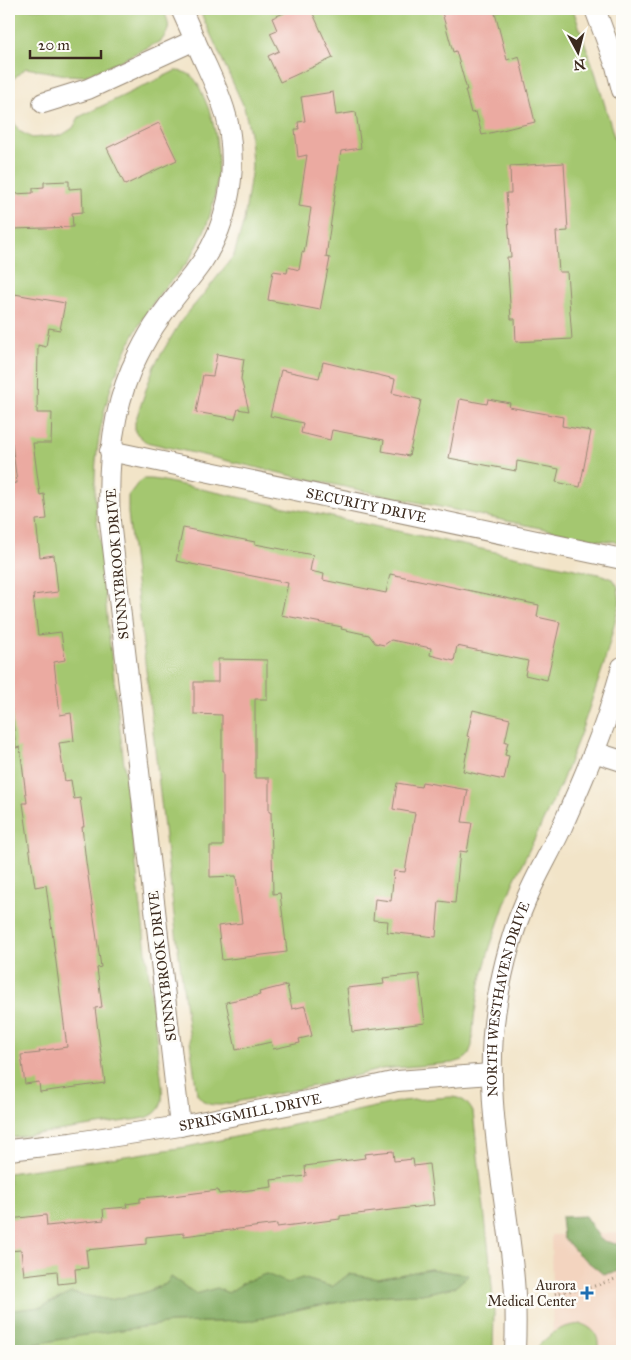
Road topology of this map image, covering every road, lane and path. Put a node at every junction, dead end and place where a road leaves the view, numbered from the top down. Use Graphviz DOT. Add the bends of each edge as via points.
graph roads {
  1 [pos="181,9"];
  2 [pos="595,9"];
  3 [pos="195,40"];
  4 [pos="622,90"];
  5 [pos="43,103"];
  6 [pos="110,451"];
  7 [pos="622,559"];
  8 [pos="622,667"];
  9 [pos="594,752"];
  10 [pos="622,761"];
  11 [pos="491,1074"];
  12 [pos="180,1126"];
  13 [pos="9,1150"];
  14 [pos="622,1276"];
  15 [pos="555,1294"];
  16 [pos="515,1351"];
  1 -- 3 [label="street, SUNNYBROOK DRIVE"];
  2 -- 4 [label="street"];
  3 -- 5 [label="street" via="88,89"];
  3 -- 6 [label="street, SUNNYBROOK DRIVE" via="223,102 230,134 232,165 228,199 218,232 203,261 158,319 137,356 122,395"];
  6 -- 7 [label="street, SECURITY DRIVE"];
  6 -- 12 [label="street, SUNNYBROOK DRIVE" via="110,521"];
  8 -- 9 [label="street, NORTH WESTHAVEN DRIVE"];
  9 -- 10 [label="street"];
  9 -- 11 [label="street, NORTH WESTHAVEN DRIVE" via="526,900 508,952 497,1002"];
  11 -- 12 [label="street, SPRINGMILL DRIVE" via="397,1081"];
  11 -- 16 [label="street, NORTH WESTHAVEN DRIVE" via="494,1130 514,1279"];
  12 -- 13 [label="street, SPRINGMILL DRIVE"];
  14 -- 15 [label="path" via="588,1288"];
}
